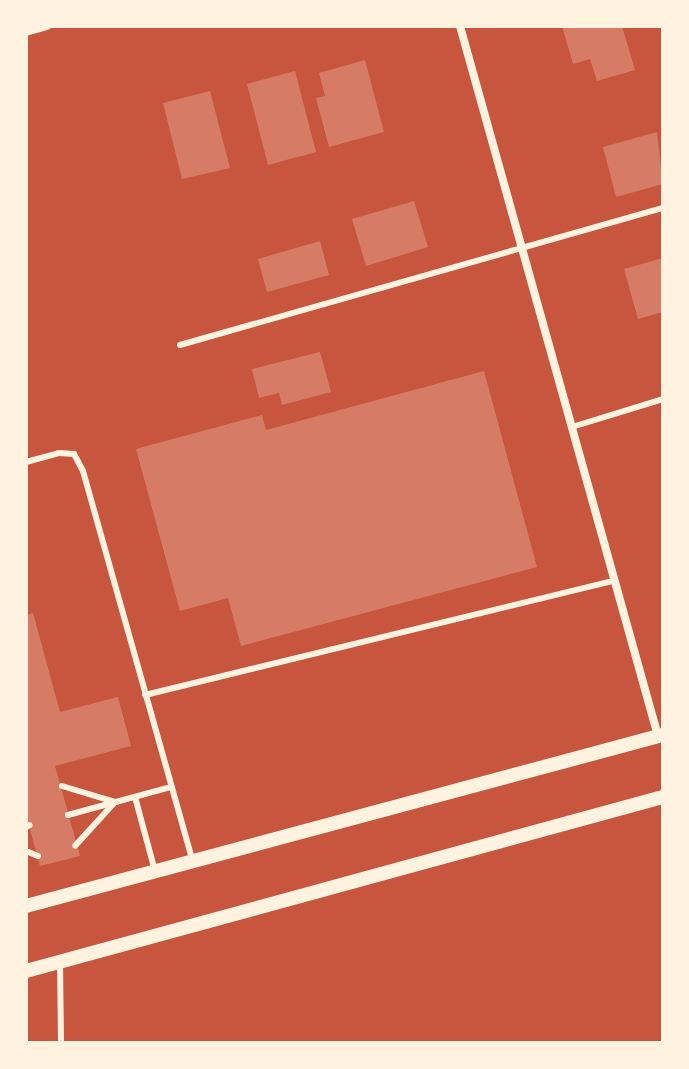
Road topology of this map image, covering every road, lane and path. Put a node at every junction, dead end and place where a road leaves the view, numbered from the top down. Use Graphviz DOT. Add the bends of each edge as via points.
graph roads {
  1 [pos="47,26"];
  2 [pos="460,26"];
  3 [pos="26,32"];
  4 [pos="663,208"];
  5 [pos="522,247"];
  6 [pos="180,345"];
  7 [pos="663,399"];
  8 [pos="572,427"];
  9 [pos="26,462"];
  10 [pos="615,580"];
  11 [pos="145,695"];
  12 [pos="660,735"];
  13 [pos="62,786"];
  14 [pos="171,787"];
  15 [pos="135,797"];
  16 [pos="663,797"];
  17 [pos="115,802"];
  18 [pos="68,815"];
  19 [pos="75,846"];
  20 [pos="26,851"];
  21 [pos="38,856"];
  22 [pos="192,861"];
  23 [pos="155,871"];
  24 [pos="26,906"];
  25 [pos="60,961"];
  26 [pos="26,971"];
  27 [pos="61,1043"];
  1 -- 3 [label="street"];
  2 -- 5 [label="street"];
  4 -- 5 [label="lane"];
  5 -- 6 [label="lane"];
  5 -- 8 [label="street"];
  7 -- 8 [label="lane"];
  8 -- 10 [label="street"];
  9 -- 11 [label="lane" via="74,454 83,471"];
  10 -- 11 [label="lane"];
  10 -- 12 [label="street"];
  11 -- 14 [label="lane"];
  12 -- 22 [label="street"];
  13 -- 17 [label="lane"];
  14 -- 15 [label="lane"];
  14 -- 22 [label="lane"];
  15 -- 17 [label="lane"];
  15 -- 23 [label="lane"];
  16 -- 25 [label="street"];
  17 -- 18 [label="lane"];
  17 -- 19 [label="lane"];
  20 -- 21 [label="lane"];
  22 -- 23 [label="street"];
  23 -- 24 [label="street"];
  25 -- 26 [label="street"];
  25 -- 27 [label="lane"];
}
